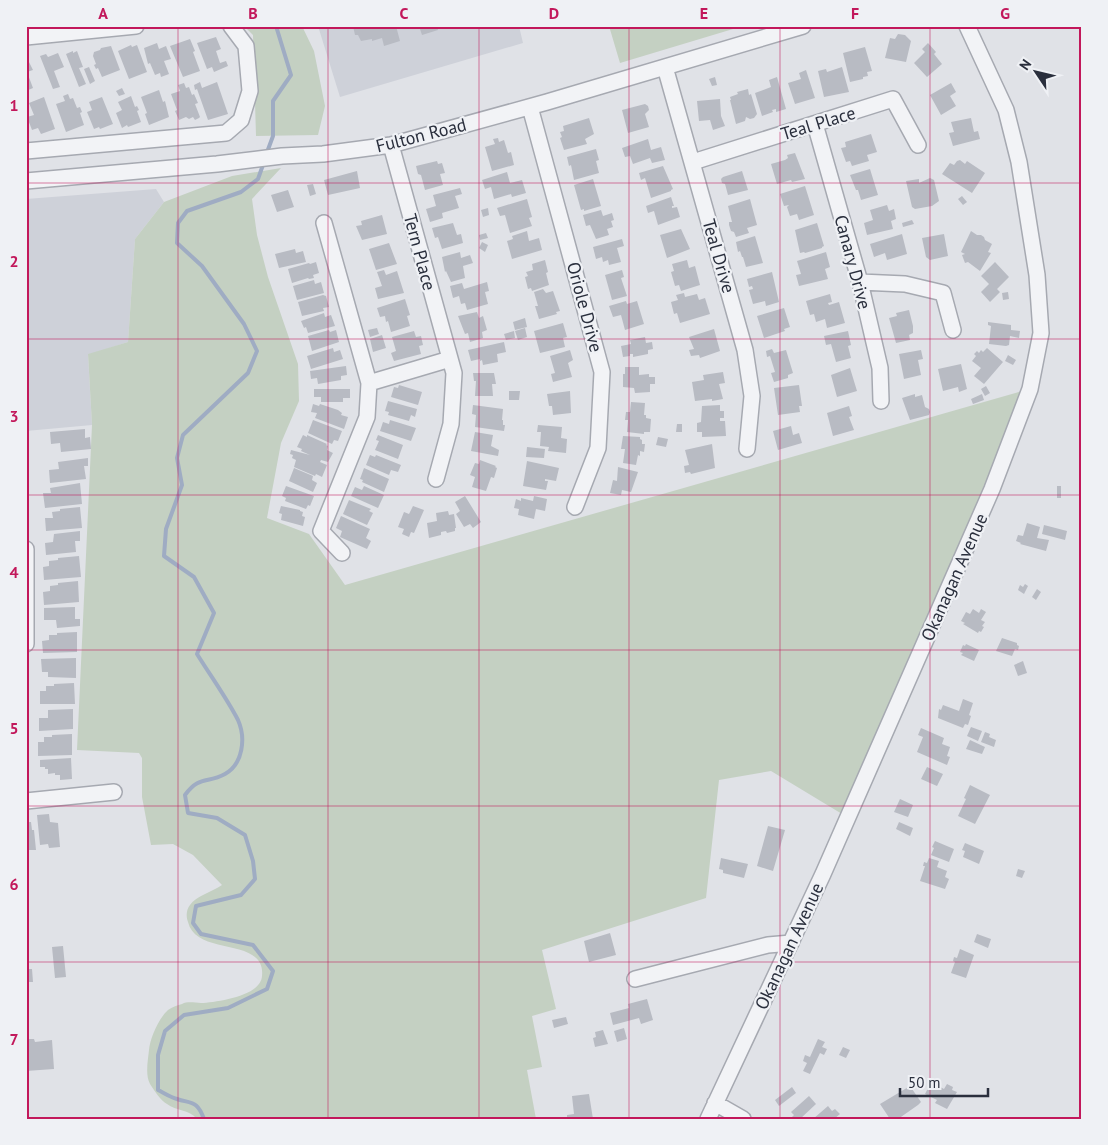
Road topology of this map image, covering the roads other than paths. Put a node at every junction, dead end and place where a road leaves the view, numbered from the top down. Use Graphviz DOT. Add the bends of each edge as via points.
graph roads {
  1 [pos="136,26"];
  2 [pos="231,26"];
  3 [pos="803,26"];
  4 [pos="967,26"];
  5 [pos="26,37"];
  6 [pos="665,67"];
  7 [pos="530,107"];
  8 [pos="815,124"];
  9 [pos="391,145"];
  10 [pos="918,145"];
  11 [pos="26,151"];
  12 [pos="693,162"];
  13 [pos="26,181"];
  14 [pos="324,223"];
  15 [pos="860,282"];
  16 [pos="953,330"];
  17 [pos="450,359"];
  18 [pos="369,383"];
  19 [pos="881,401"];
  20 [pos="748,449"];
  21 [pos="436,479"];
  22 [pos="575,507"];
  23 [pos="26,549"];
  24 [pos="342,553"];
  25 [pos="27,619"];
  26 [pos="26,638"];
  27 [pos="26,644"];
  28 [pos="114,792"];
  29 [pos="26,801"];
  30 [pos="791,943"];
  31 [pos="635,979"];
  32 [pos="715,1103"];
  33 [pos="708,1119"];
  34 [pos="743,1119"];
  1 -- 5 [label="street"];
  2 -- 11 [label="street" via="246,46 250,90 241,120 226,133"];
  3 -- 6 [label="street, Fulton Road"];
  4 -- 30 [label="street, Okanagan Avenue" via="1006,110 1019,162 1037,276 1041,333 1030,388 992,490"];
  6 -- 7 [label="street, Fulton Road"];
  6 -- 12 [label="street, Teal Drive"];
  7 -- 9 [label="street, Fulton Road"];
  7 -- 22 [label="street, Oriole Drive" via="602,372 598,448"];
  8 -- 10 [label="street, Teal Place" via="893,99"];
  8 -- 12 [label="street, Teal Place"];
  8 -- 15 [label="street, Canary Drive"];
  9 -- 13 [label="street, Fulton Road"];
  9 -- 17 [label="street, Tern Place"];
  12 -- 20 [label="street, Teal Drive" via="745,350 752,396"];
  14 -- 18 [label="street"];
  15 -- 16 [label="street" via="905,284 943,293"];
  15 -- 19 [label="street, Canary Drive" via="880,368"];
  17 -- 18 [label="street"];
  17 -- 21 [label="street, Tern Place" via="454,373 451,424"];
  18 -- 24 [label="street" via="368,417 321,531"];
  23 -- 25 [label="street"];
  25 -- 26 [label="street"];
  26 -- 27 [label="street"];
  28 -- 29 [label="street"];
  30 -- 31 [label="street" via="768,945"];
  30 -- 32 [label="street, Okanagan Avenue"];
  32 -- 33 [label="street, Okanagan Avenue"];
  32 -- 34 [label="street"];
}
